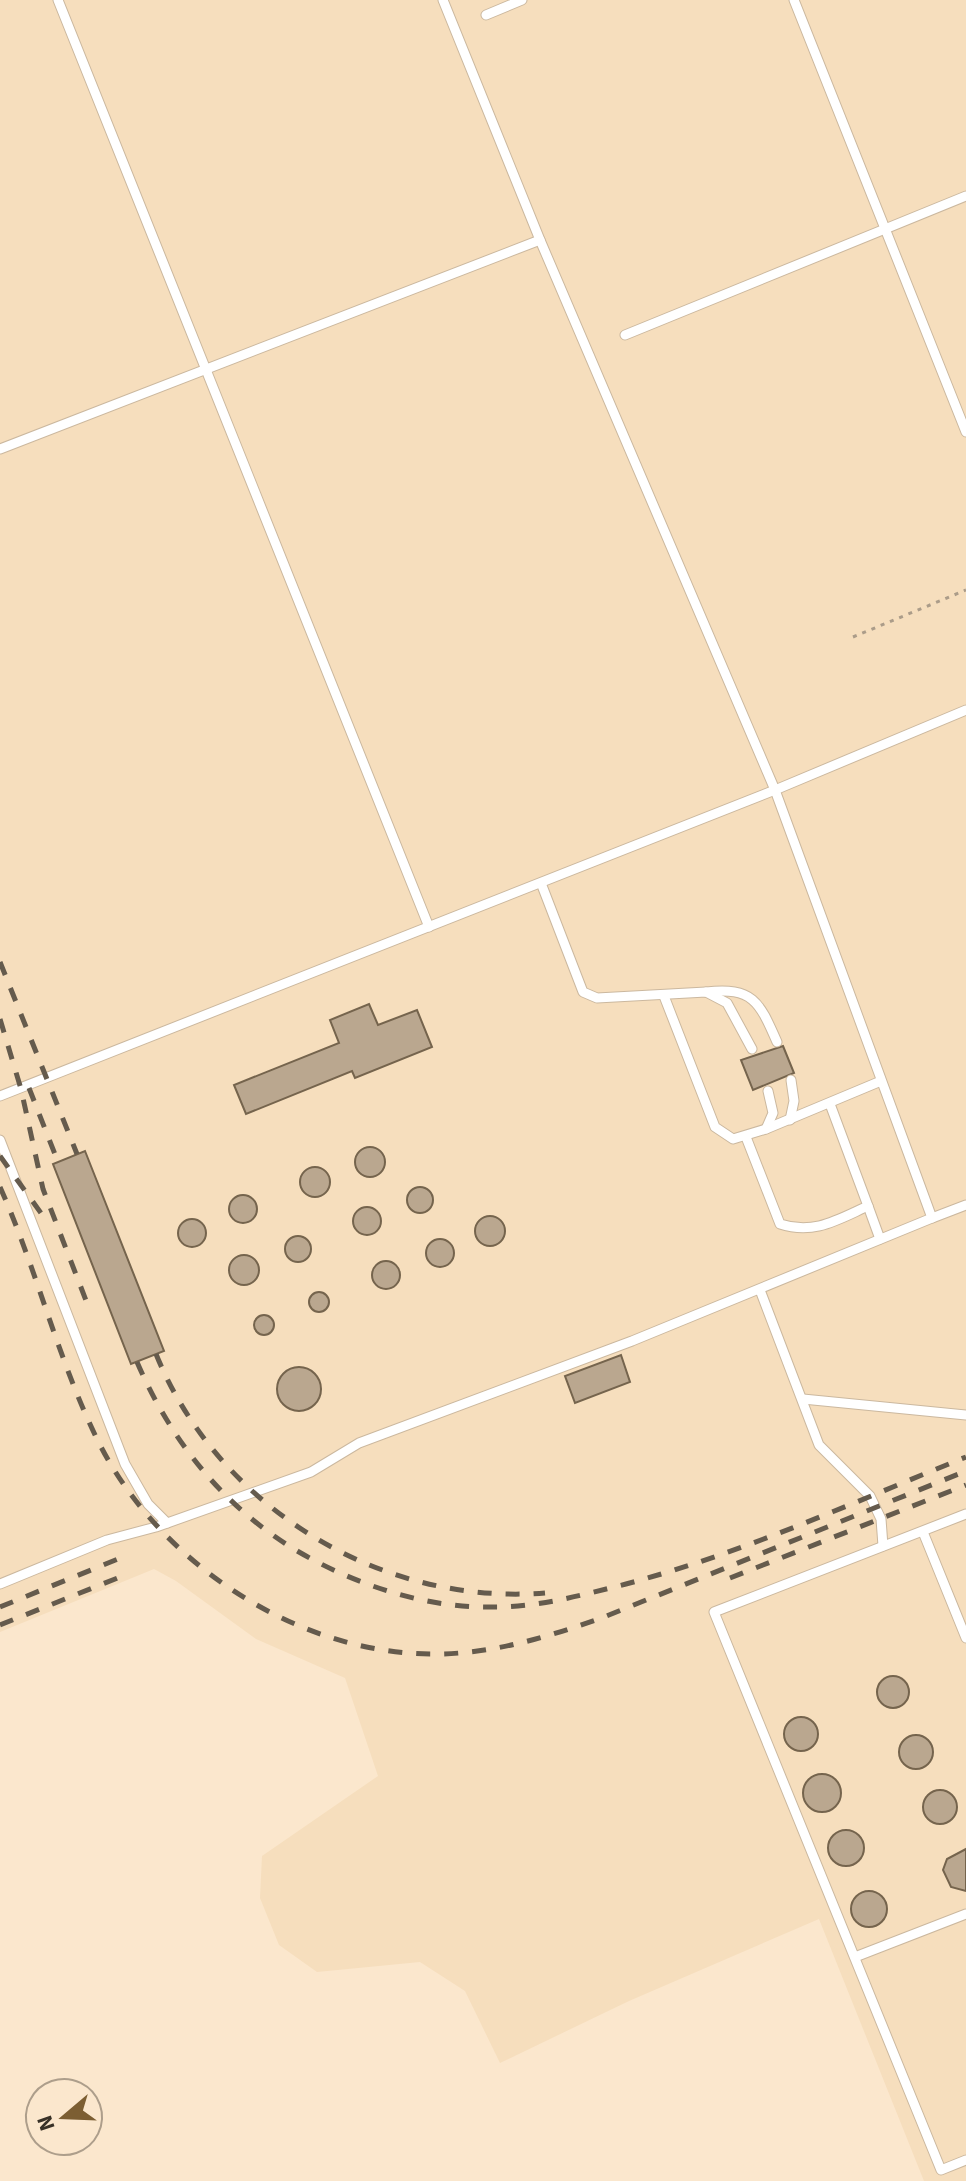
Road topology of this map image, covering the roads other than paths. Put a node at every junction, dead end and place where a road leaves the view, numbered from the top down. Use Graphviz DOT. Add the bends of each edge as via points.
graph roads {
  1 [pos="58,0"];
  2 [pos="443,0"];
  3 [pos="522,0"];
  4 [pos="794,0"];
  5 [pos="486,15"];
  6 [pos="966,196"];
  7 [pos="886,231"];
  8 [pos="540,240"];
  9 [pos="625,335"];
  10 [pos="204,368"];
  11 [pos="966,432"];
  12 [pos="0,449"];
  13 [pos="966,710"];
  14 [pos="775,790"];
  15 [pos="541,883"];
  16 [pos="429,927"];
  17 [pos="706,992"];
  18 [pos="664,996"];
  19 [pos="777,1042"];
  20 [pos="752,1049"];
  21 [pos="791,1080"];
  22 [pos="881,1081"];
  23 [pos="768,1091"];
  24 [pos="0,1096"];
  25 [pos="830,1104"];
  26 [pos="790,1120"];
  27 [pos="766,1129"];
  28 [pos="746,1137"];
  29 [pos="0,1140"];
  30 [pos="966,1205"];
  31 [pos="868,1206"];
  32 [pos="932,1218"];
  33 [pos="880,1239"];
  34 [pos="760,1290"];
  35 [pos="803,1399"];
  36 [pos="966,1415"];
  37 [pos="966,1514"];
  38 [pos="167,1523"];
  39 [pos="923,1532"];
  40 [pos="883,1546"];
  41 [pos="0,1584"];
  42 [pos="966,1638"];
  43 [pos="966,1914"];
  44 [pos="855,1957"];
  45 [pos="966,2160"];
  1 -- 10 [label="lane"];
  2 -- 8 [label="lane"];
  3 -- 5 [label="lane"];
  4 -- 7 [label="lane"];
  6 -- 7 [label="lane"];
  7 -- 9 [label="lane"];
  7 -- 11 [label="lane"];
  8 -- 10 [label="lane"];
  8 -- 14 [label="lane"];
  10 -- 12 [label="lane"];
  10 -- 16 [label="lane"];
  13 -- 14 [label="lane"];
  14 -- 15 [label="lane"];
  14 -- 22 [label="lane"];
  15 -- 16 [label="lane"];
  15 -- 18 [label="lane" via="583,992 597,998"];
  16 -- 24 [label="lane"];
  17 -- 18 [label="lane"];
  17 -- 19 [label="lane" via="731,989 749,995 764,1011"];
  17 -- 20 [label="lane" via="727,1003"];
  18 -- 28 [label="lane" via="715,1127 733,1139"];
  21 -- 26 [label="lane"];
  22 -- 25 [label="lane"];
  22 -- 32 [label="lane"];
  23 -- 27 [label="lane" via="773,1113"];
  25 -- 26 [label="lane"];
  25 -- 31 [label="lane"];
  26 -- 27 [label="lane"];
  27 -- 28 [label="lane"];
  28 -- 31 [label="lane" via="780,1224 799,1230 829,1224"];
  29 -- 38 [label="lane" via="125,1464 148,1504"];
  30 -- 32 [label="lane"];
  31 -- 33 [label="lane"];
  32 -- 33 [label="lane"];
  33 -- 34 [label="lane"];
  34 -- 35 [label="lane"];
  34 -- 38 [label="lane" via="359,1443 311,1472"];
  35 -- 36 [label="lane"];
  35 -- 40 [label="lane" via="819,1445 870,1496 881,1519"];
  37 -- 39 [label="lane"];
  38 -- 41 [label="lane" via="107,1540"];
  39 -- 40 [label="lane"];
  39 -- 42 [label="lane"];
  40 -- 44 [label="lane" via="714,1612"];
  43 -- 44 [label="lane"];
  44 -- 45 [label="lane" via="941,2170"];
}
